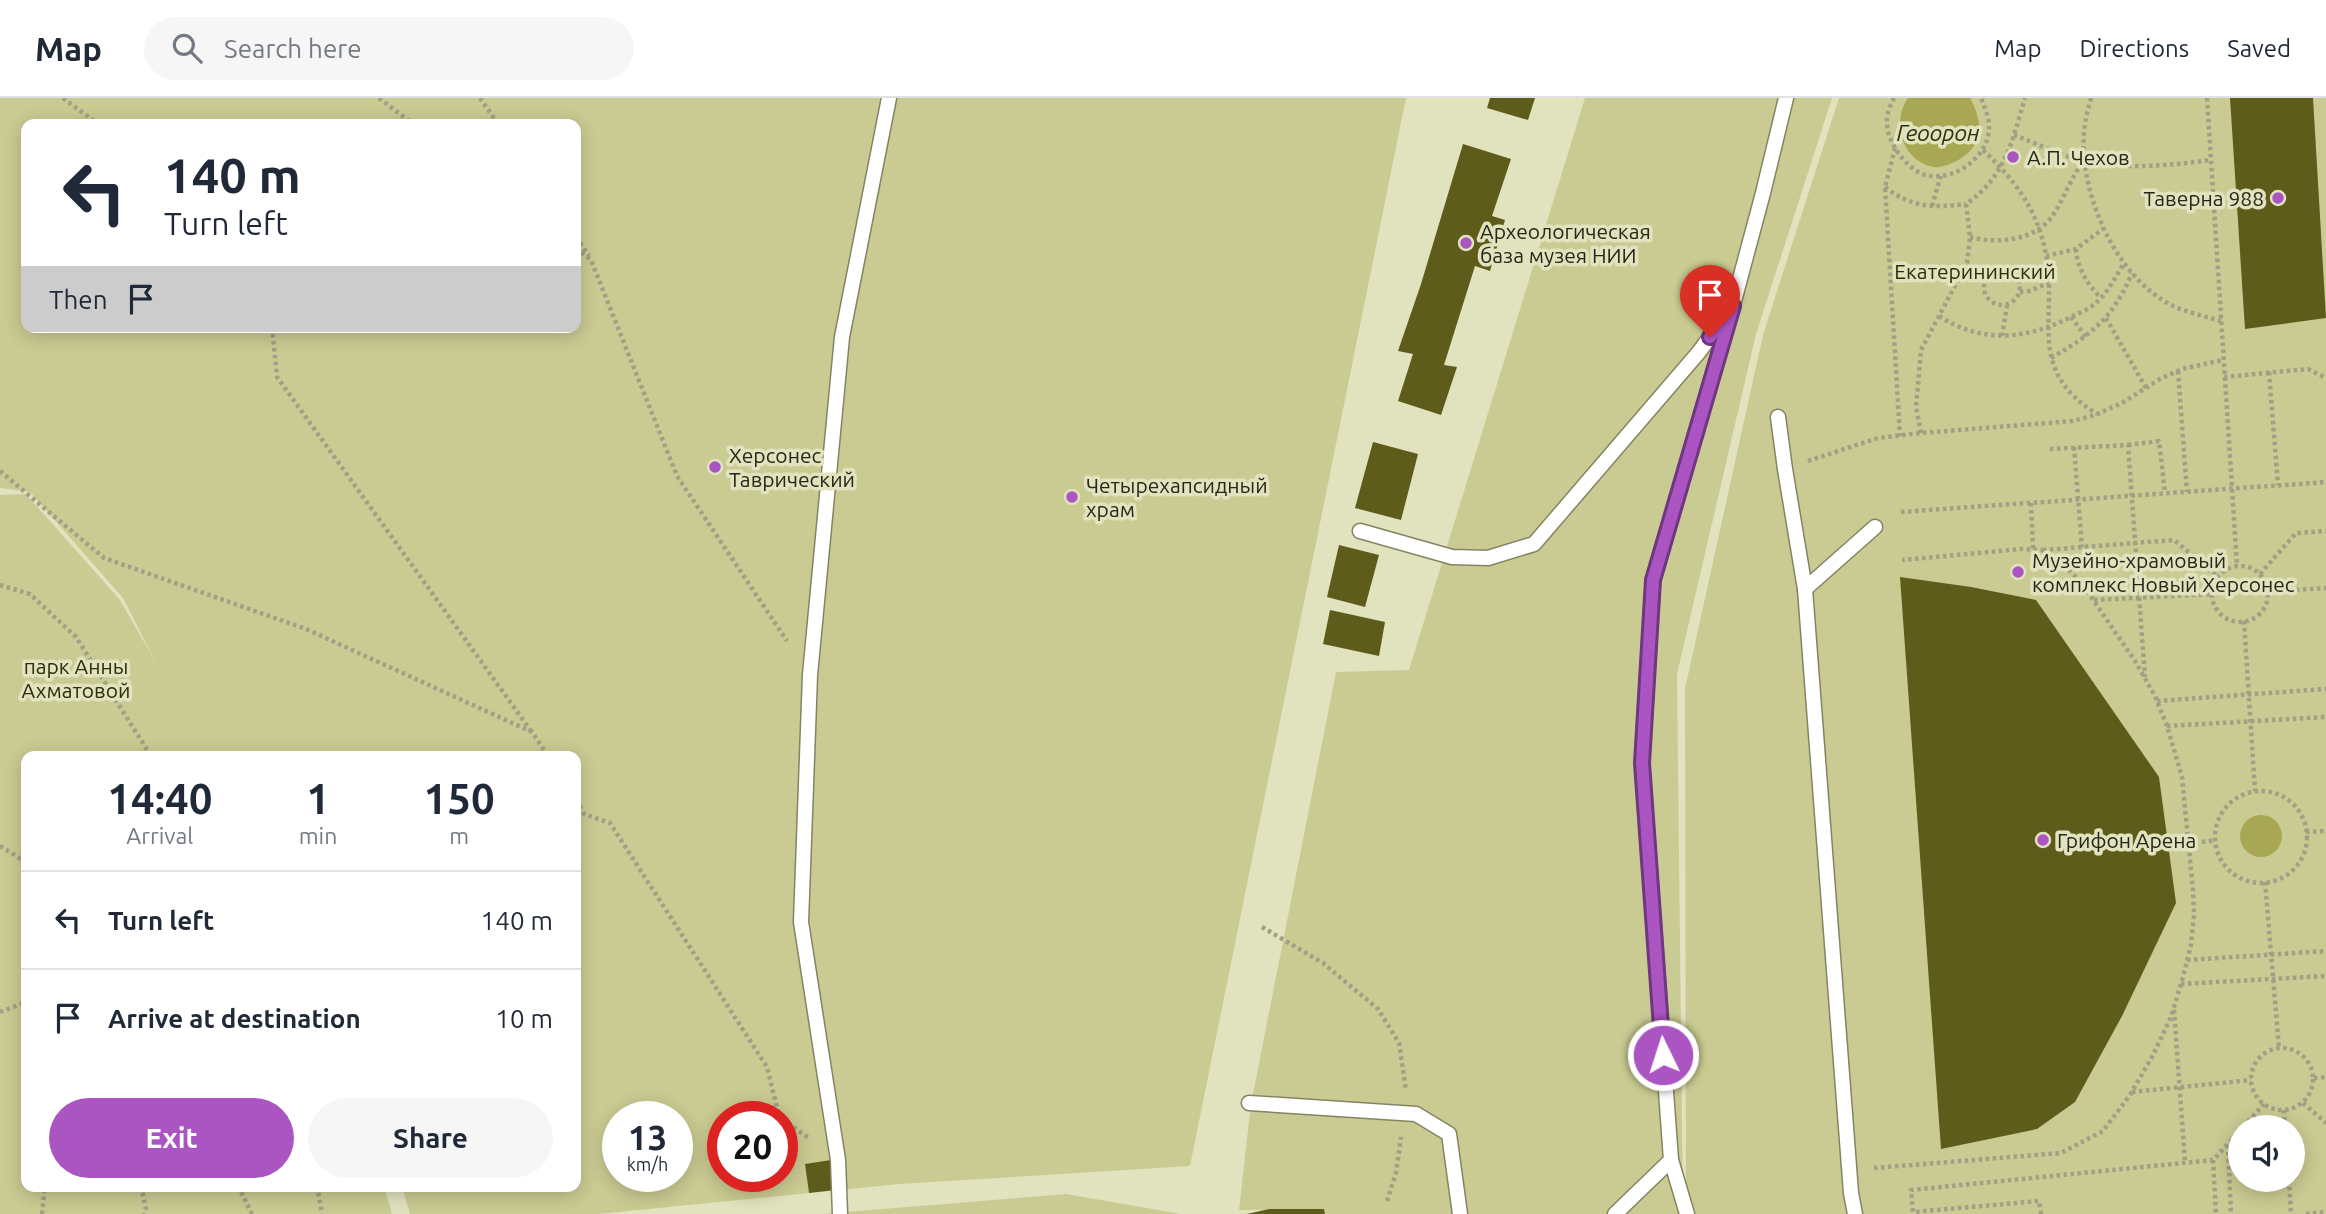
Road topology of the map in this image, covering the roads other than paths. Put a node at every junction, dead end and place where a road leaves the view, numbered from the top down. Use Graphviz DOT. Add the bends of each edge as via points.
graph roads {
  1 [pos="889,98"];
  2 [pos="1786,98"];
  3 [pos="1733,306"];
  4 [pos="1779,417"];
  5 [pos="1875,527"];
  6 [pos="1360,531"];
  7 [pos="1805,589"];
  8 [pos="1249,1103"];
  9 [pos="1671,1160"];
  10 [pos="840,1214"];
  11 [pos="1460,1214"];
  12 [pos="1615,1214"];
  13 [pos="1687,1214"];
  14 [pos="1856,1214"];
  1 -- 10 [label="lane" via="842,337 810,675 801,922 838,1160"];
  2 -- 3 [label="lane"];
  3 -- 6 [label="lane" via="1534,544 1488,558 1452,557"];
  3 -- 9 [label="lane" via="1653,580 1642,763"];
  4 -- 7 [label="lane"];
  5 -- 7 [label="lane"];
  7 -- 14 [label="lane"];
  8 -- 11 [label="lane" via="1416,1114 1449,1134"];
  9 -- 12 [label="lane"];
  9 -- 13 [label="lane"];
}
